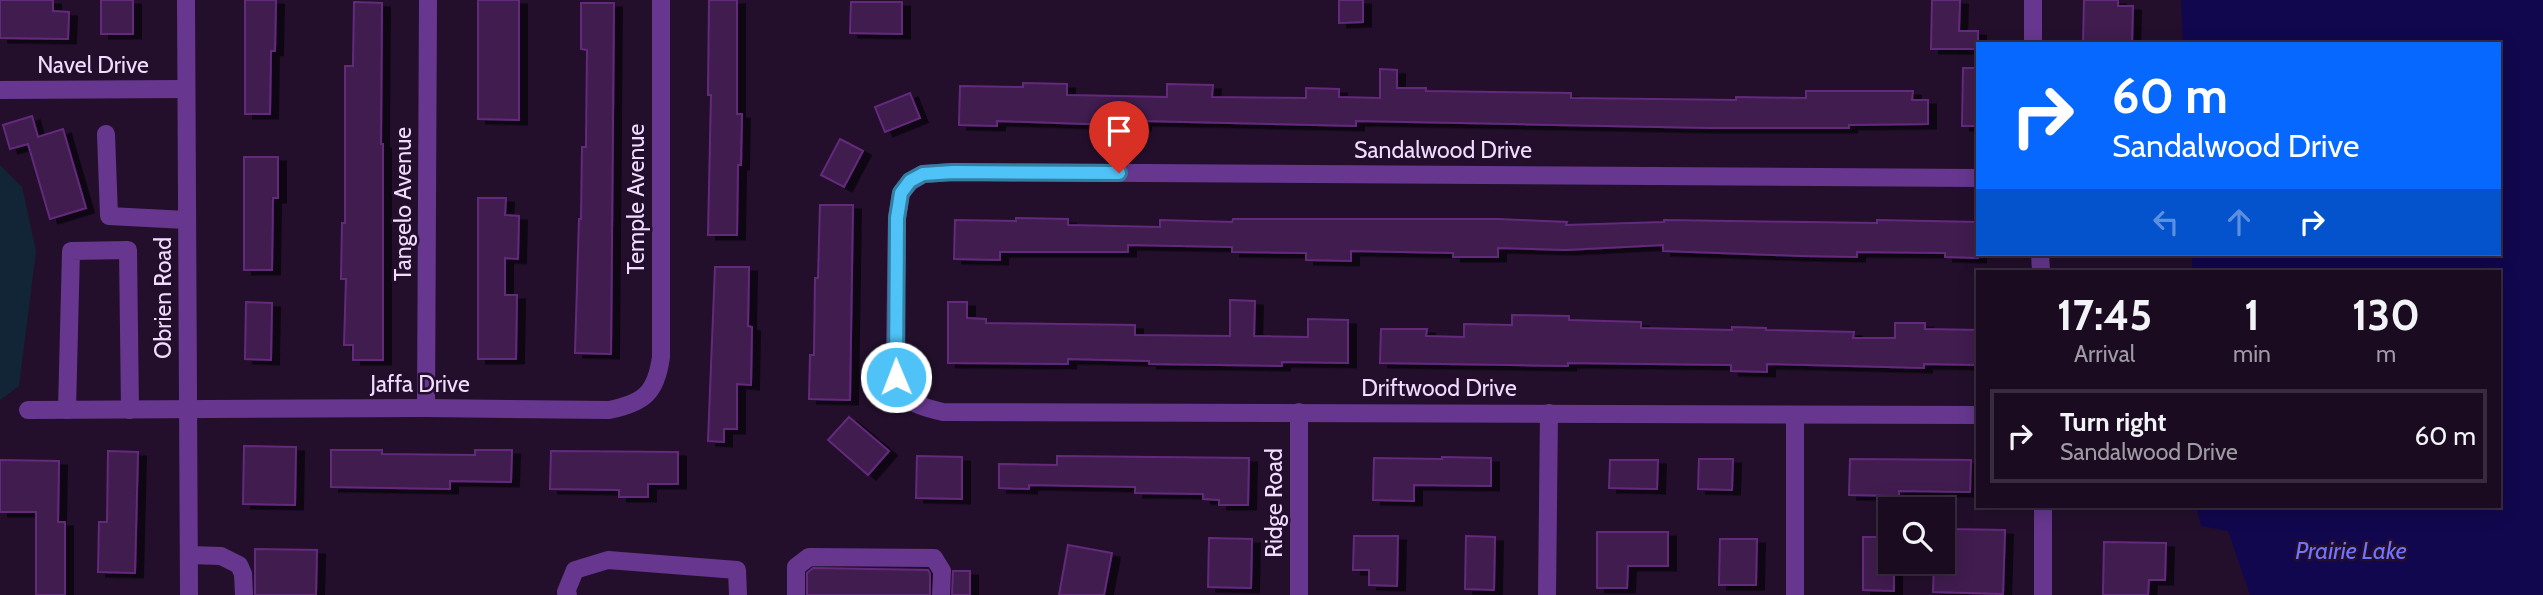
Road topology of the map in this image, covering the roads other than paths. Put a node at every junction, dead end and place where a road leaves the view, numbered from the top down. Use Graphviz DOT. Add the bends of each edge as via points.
graph roads {
  1 [pos="186,0"];
  2 [pos="428,0"];
  3 [pos="661,0"];
  4 [pos="2034,0"];
  5 [pos="2033,42"];
  6 [pos="185,89"];
  7 [pos="0,90"];
  8 [pos="106,134"];
  9 [pos="1976,178"];
  10 [pos="186,220"];
  11 [pos="648,395"];
  12 [pos="904,397"];
  13 [pos="426,408"];
  14 [pos="188,409"];
  15 [pos="28,410"];
  16 [pos="67,410"];
  17 [pos="130,410"];
  18 [pos="1298,412"];
  19 [pos="1549,413"];
  20 [pos="1795,415"];
  21 [pos="1976,415"];
  22 [pos="2043,508"];
  23 [pos="189,555"];
  24 [pos="189,595"];
  25 [pos="244,595"];
  26 [pos="568,595"];
  27 [pos="738,595"];
  28 [pos="796,595"];
  29 [pos="942,595"];
  30 [pos="1299,595"];
  31 [pos="1547,595"];
  32 [pos="1795,595"];
  33 [pos="2043,595"];
  1 -- 6 [label="street, Obrien Road"];
  2 -- 13 [label="street, Tangelo Avenue"];
  3 -- 11 [label="street, Temple Avenue" via="661,357 658,377"];
  4 -- 5 [label="street"];
  6 -- 7 [label="street, Navel Drive"];
  6 -- 10 [label="street, Obrien Road"];
  8 -- 10 [label="street" via="109,216"];
  9 -- 12 [label="street, Sandalwood Drive" via="923,174 901,193 897,218 895,357"];
  10 -- 14 [label="street, Obrien Road"];
  11 -- 13 [label="street, Jaffa Drive" via="609,410"];
  12 -- 18 [label="street, Driftwood Drive" via="919,407 943,412"];
  13 -- 14 [label="street, Jaffa Drive"];
  14 -- 17 [label="street, Jaffa Drive"];
  14 -- 23 [label="street, Obrien Road"];
  15 -- 16 [label="street, Jaffa Drive"];
  16 -- 17 [label="street, Jaffa Drive"];
  16 -- 17 [label="street" via="71,251 128,250"];
  18 -- 19 [label="street, Driftwood Drive"];
  18 -- 30 [label="street, Ridge Road"];
  19 -- 20 [label="street, Driftwood Drive"];
  19 -- 31 [label="street"];
  20 -- 21 [label="street, Driftwood Drive"];
  20 -- 32 [label="street"];
  22 -- 33 [label="street"];
  23 -- 24 [label="street, Obrien Road"];
  23 -- 25 [label="street" via="221,556 239,565"];
  26 -- 27 [label="street" via="575,570 608,560 737,570"];
  28 -- 29 [label="street" via="796,567 809,557 933,558 942,571"];
}
